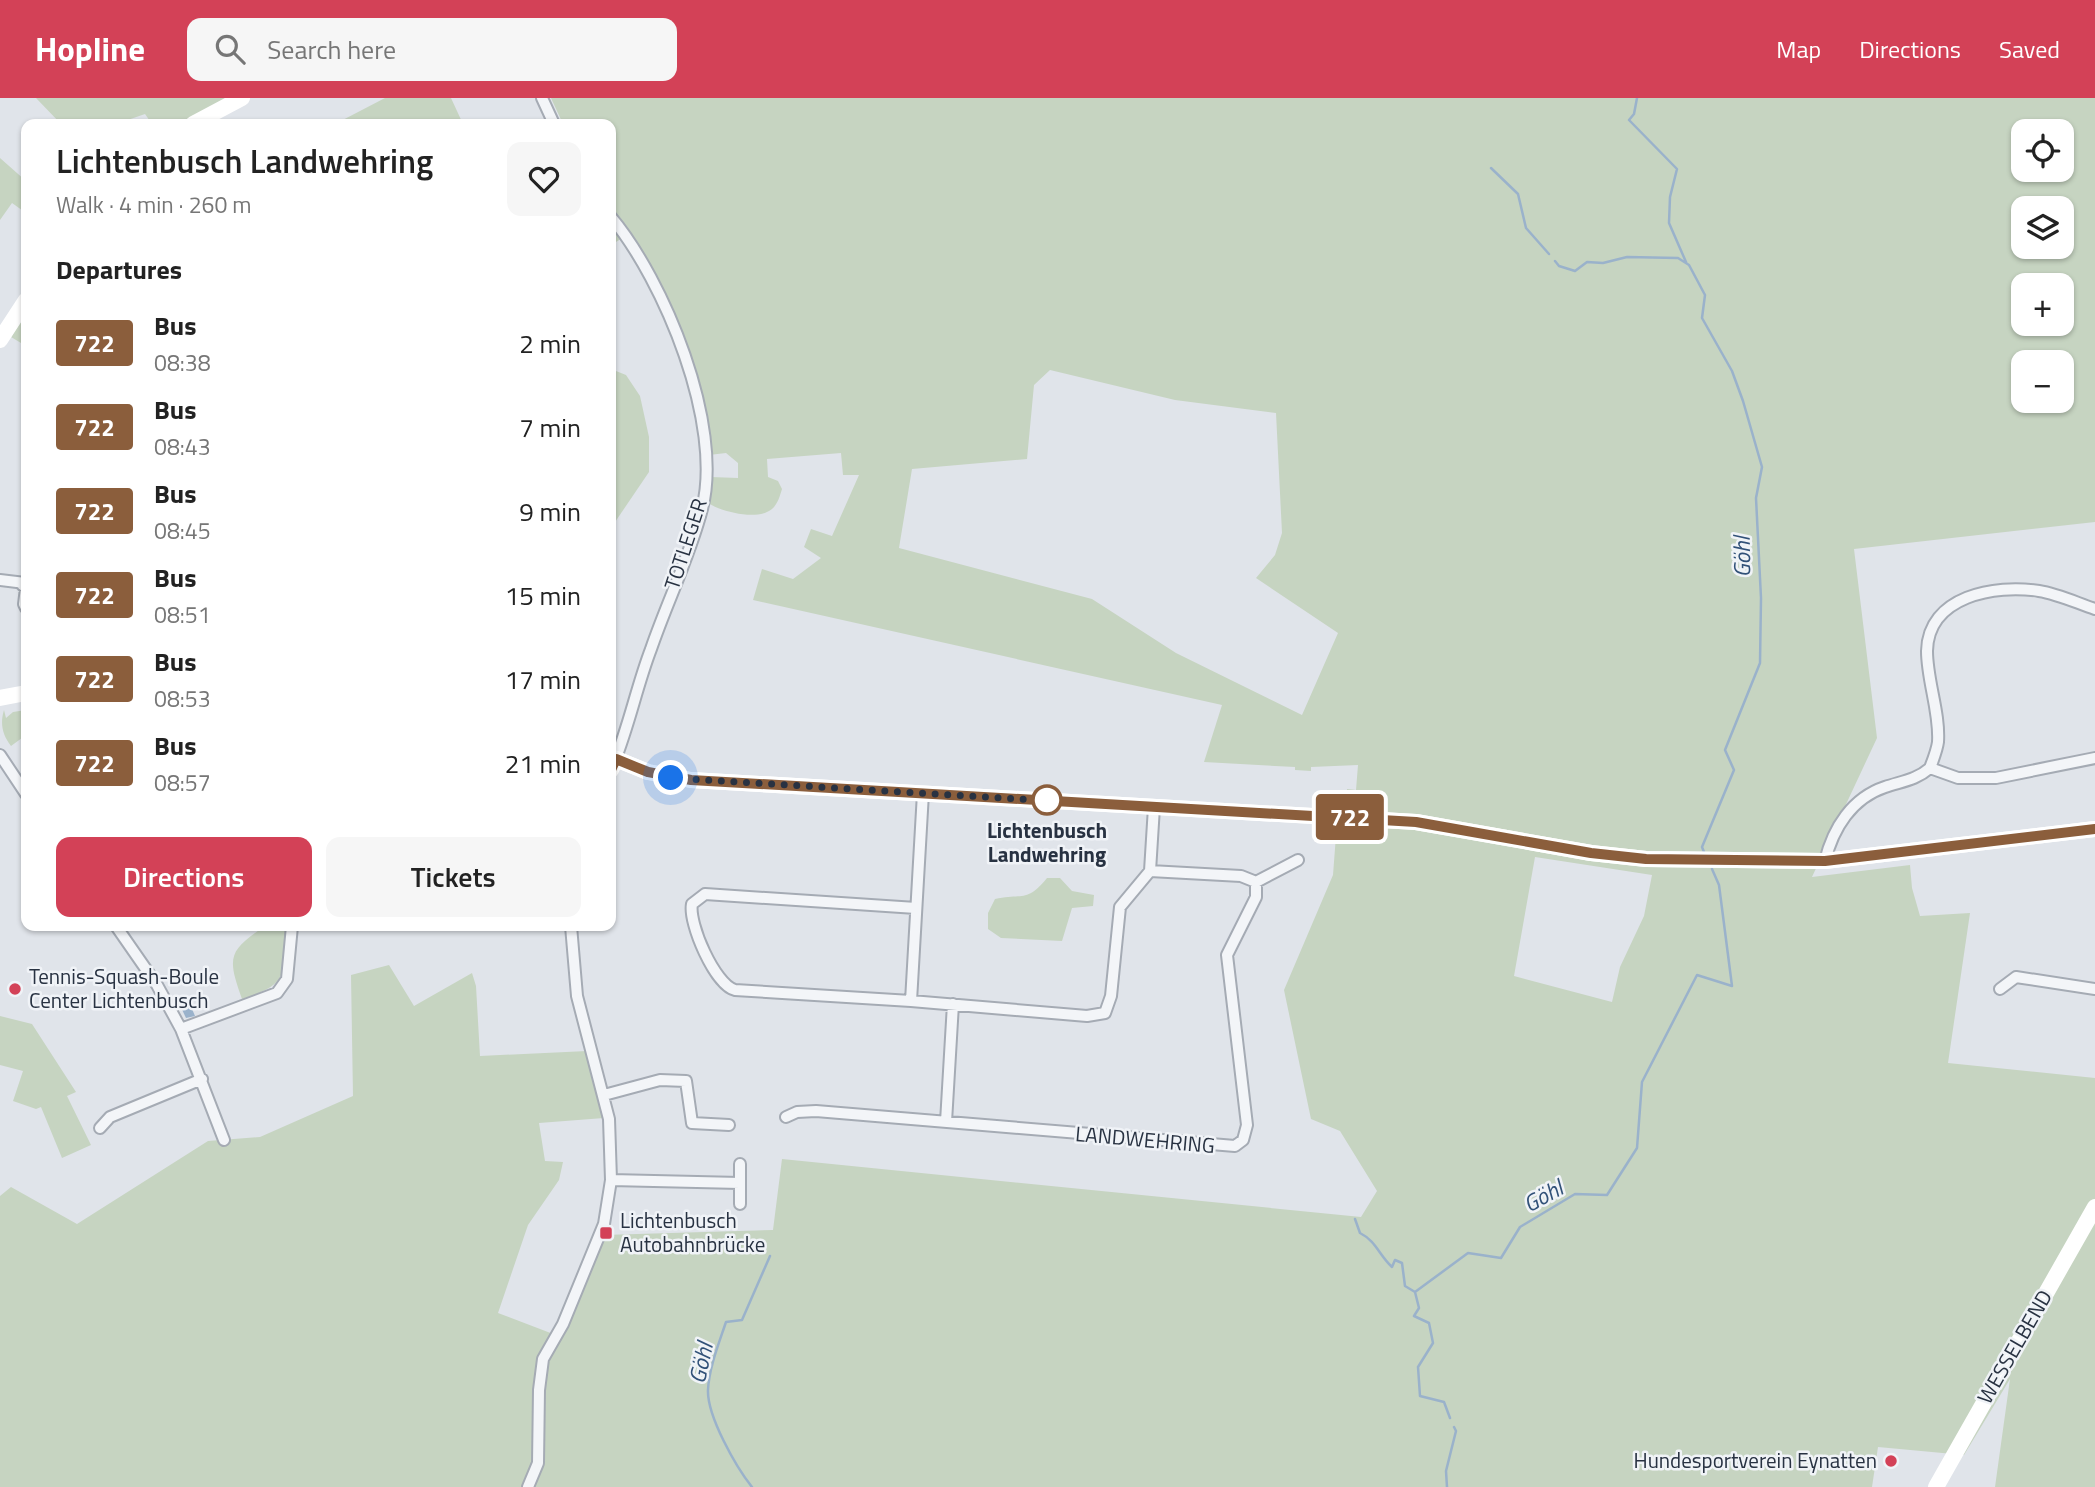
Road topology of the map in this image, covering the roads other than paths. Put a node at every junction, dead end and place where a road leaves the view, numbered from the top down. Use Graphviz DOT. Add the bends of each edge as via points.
graph roads {
  1 [pos="242,98"];
  2 [pos="542,98"];
  3 [pos="202,119"];
  4 [pos="552,119"];
  5 [pos="616,223"];
  6 [pos="21,308"];
  7 [pos="0,340"];
  8 [pos="0,580"];
  9 [pos="21,583"];
  10 [pos="2095,609"];
  11 [pos="21,695"];
  12 [pos="0,698"];
  13 [pos="616,750"];
  14 [pos="0,755"];
  15 [pos="2095,758"];
  16 [pos="616,763"];
  17 [pos="1930,768"];
  18 [pos="21,786"];
  19 [pos="923,793"];
  20 [pos="1154,807"];
  21 [pos="2095,829"];
  22 [pos="1298,860"];
  23 [pos="1825,861"];
  24 [pos="1150,871"];
  25 [pos="1256,882"];
  26 [pos="916,908"];
  27 [pos="119,931"];
  28 [pos="292,931"];
  29 [pos="571,931"];
  30 [pos="2000,989"];
  31 [pos="2095,989"];
  32 [pos="912,1000"];
  33 [pos="953,1004"];
  34 [pos="181,1029"];
  35 [pos="202,1079"];
  36 [pos="604,1096"];
  37 [pos="786,1117"];
  38 [pos="946,1122"];
  39 [pos="729,1125"];
  40 [pos="100,1128"];
  41 [pos="224,1140"];
  42 [pos="740,1164"];
  43 [pos="611,1180"];
  44 [pos="740,1183"];
  45 [pos="740,1204"];
  46 [pos="2095,1207"];
  47 [pos="528,1487"];
  48 [pos="1936,1487"];
  1 -- 3 [label="street"];
  2 -- 4 [label="street"];
  5 -- 13 [label="street, TOTLEGER" via="638,254 682,352 701,404 706,460 703,507"];
  6 -- 7 [label="street"];
  8 -- 9 [label="street"];
  10 -- 17 [label="street" via="2027,589 1958,600 1938,617 1927,651 1938,742"];
  11 -- 12 [label="street"];
  14 -- 18 [label="street"];
  15 -- 17 [label="street" via="1996,778 1958,778"];
  16 -- 19 [label="street" via="691,780"];
  17 -- 23 [label="street" via="1917,779 1861,799 1842,821"];
  19 -- 20 [label="street"];
  19 -- 26 [label="street"];
  20 -- 23 [label="street" via="1416,822 1646,859"];
  20 -- 24 [label="street"];
  21 -- 23 [label="street"];
  22 -- 25 [label="street"];
  24 -- 25 [label="street" via="1241,876"];
  24 -- 33 [label="street" via="1120,907 1111,996 1105,1013 1087,1016"];
  25 -- 38 [label="street, LANDWEHRING" via="1256,897 1227,955 1247,1125 1244,1140 1226,1147"];
  26 -- 32 [label="street"];
  26 -- 32 [label="street" via="705,894 692,904 689,916 726,988"];
  27 -- 34 [label="street"];
  28 -- 34 [label="street" via="287,979 277,993"];
  29 -- 36 [label="street" via="577,996"];
  30 -- 31 [label="street" via="2016,976"];
  32 -- 33 [label="street"];
  33 -- 38 [label="street"];
  34 -- 35 [label="street"];
  35 -- 40 [label="street" via="110,1117"];
  35 -- 41 [label="street"];
  36 -- 39 [label="street" via="660,1080 686,1081 692,1124"];
  36 -- 43 [label="street" via="611,1132"];
  37 -- 38 [label="street, LANDWEHRING" via="816,1111"];
  42 -- 44 [label="street"];
  43 -- 44 [label="street"];
  43 -- 47 [label="street" via="604,1224 563,1324 543,1359 538,1463"];
  44 -- 45 [label="street"];
  46 -- 48 [label="street, WESSELBEND"];
}
